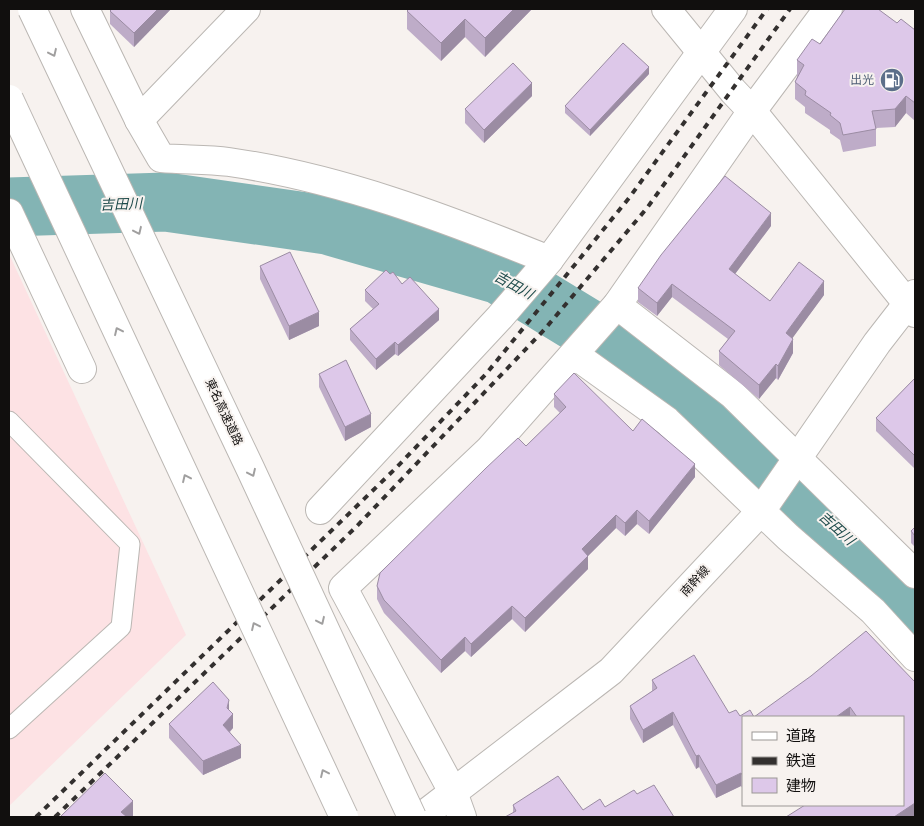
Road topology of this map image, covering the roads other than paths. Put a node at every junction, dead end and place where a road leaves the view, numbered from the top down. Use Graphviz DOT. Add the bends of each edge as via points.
graph roads {
  1 [pos="32,9"];
  2 [pos="85,9"];
  3 [pos="246,9"];
  4 [pos="666,9"];
  5 [pos="733,9"];
  6 [pos="828,9"];
  7 [pos="702,52"];
  8 [pos="9,99"];
  9 [pos="752,111"];
  10 [pos="139,120"];
  11 [pos="9,213"];
  12 [pos="548,260"];
  13 [pos="913,304"];
  14 [pos="617,305"];
  15 [pos="575,354"];
  16 [pos="82,369"];
  17 [pos="9,421"];
  18 [pos="799,458"];
  19 [pos="320,510"];
  20 [pos="761,510"];
  21 [pos="915,574"];
  22 [pos="915,657"];
  23 [pos="9,730"];
  24 [pos="458,805"];
  25 [pos="344,817"];
  26 [pos="412,817"];
  27 [pos="421,817"];
  1 -- 26 [label="main road, 東名高速道路, one-way, bridge"];
  2 -- 10 [label="main road"];
  3 -- 10 [label="main road"];
  4 -- 7 [label="main road"];
  5 -- 7 [label="main road"];
  6 -- 9 [label="main road"];
  7 -- 9 [label="main road"];
  7 -- 12 [label="main road"];
  25 -- 8 [label="main road, one-way, bridge"];
  9 -- 13 [label="main road"];
  9 -- 14 [label="main road"];
  10 -- 12 [label="main road" via="160,158 228,162 304,177 376,196 465,226"];
  11 -- 16 [label="main road"];
  12 -- 19 [label="main road" via="500,317"];
  13 -- 18 [label="main road, 南幹線" via="877,343"];
  14 -- 15 [label="main road"];
  14 -- 18 [label="main road" via="734,394"];
  15 -- 20 [label="main road" via="667,421"];
  15 -- 24 [label="main road" via="490,450 342,588"];
  17 -- 23 [label="lane" via="130,544 121,627"];
  18 -- 20 [label="main road, 南幹線"];
  18 -- 21 [label="main road"];
  20 -- 22 [label="main road" via="873,611"];
  20 -- 24 [label="main road, 南幹線" via="611,670"];
  24 -- 27 [label="main road, 南幹線"];
}
